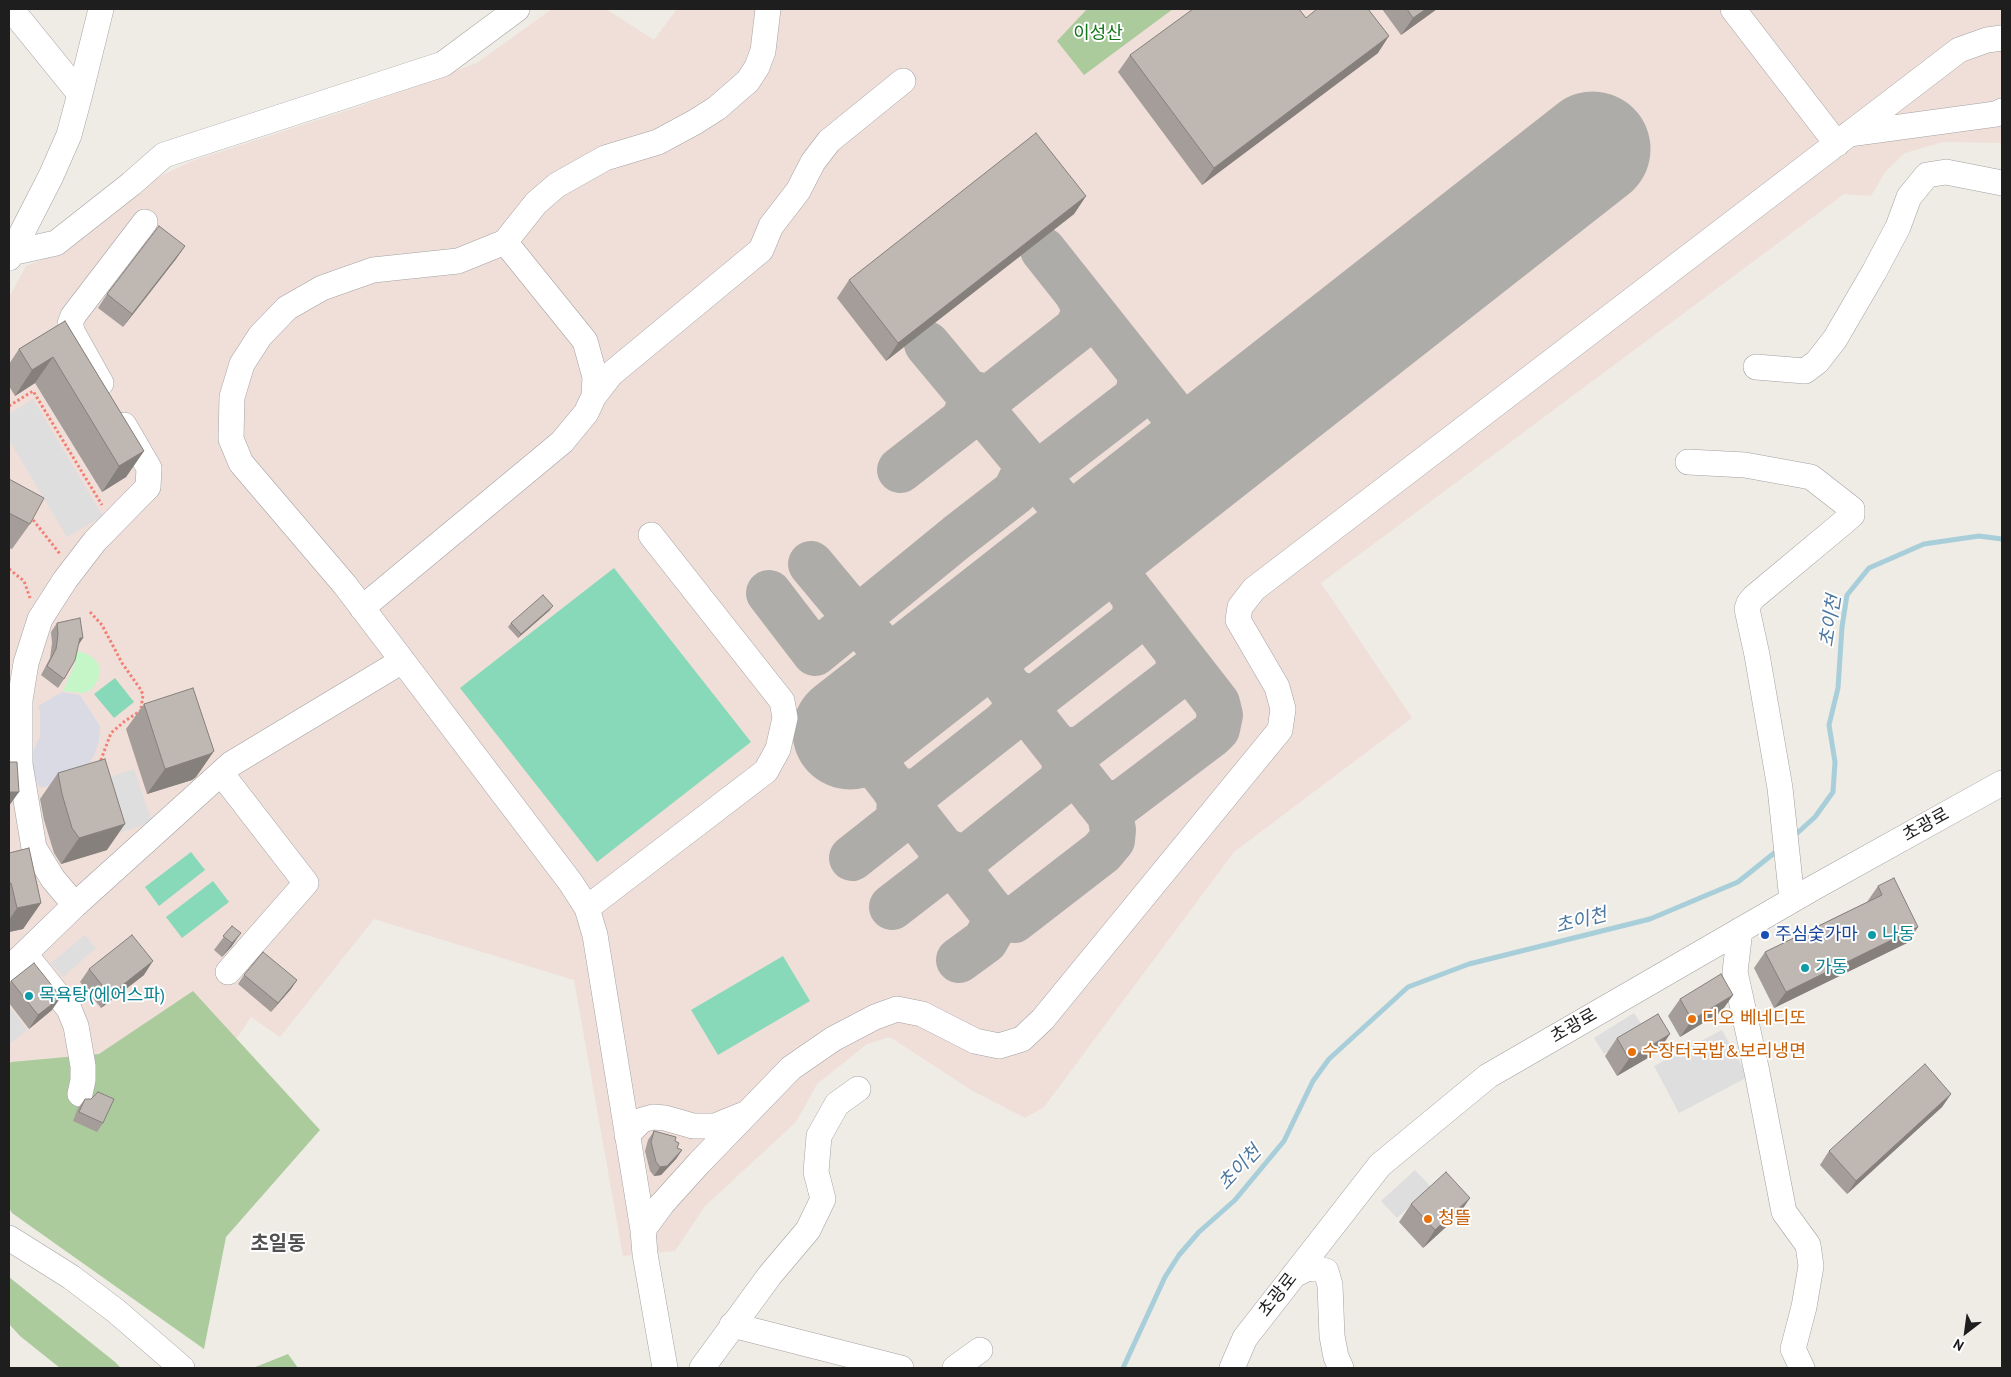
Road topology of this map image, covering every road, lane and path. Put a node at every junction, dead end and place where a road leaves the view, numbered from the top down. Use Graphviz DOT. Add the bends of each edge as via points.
graph roads {
  1 [pos="10,9"];
  2 [pos="101,9"];
  3 [pos="517,9"];
  4 [pos="768,9"];
  5 [pos="1733,9"];
  6 [pos="2002,38"];
  7 [pos="903,81"];
  8 [pos="80,94"];
  9 [pos="2002,111"];
  10 [pos="1843,139"];
  11 [pos="2002,183"];
  12 [pos="145,222"];
  13 [pos="505,242"];
  14 [pos="10,256"];
  15 [pos="1756,367"];
  16 [pos="594,396"];
  17 [pos="9,406"];
  18 [pos="1688,462"];
  19 [pos="103,506"];
  20 [pos="28,514"];
  21 [pos="651,535"];
  22 [pos="64,559"];
  23 [pos="9,569"];
  24 [pos="31,604"];
  25 [pos="362,608"];
  26 [pos="90,612"];
  27 [pos="402,660"];
  28 [pos="148,706"];
  29 [pos="141,710"];
  30 [pos="95,771"];
  31 [pos="221,773"];
  32 [pos="2002,783"];
  33 [pos="1792,900"];
  34 [pos="75,905"];
  35 [pos="587,908"];
  36 [pos="1740,930"];
  37 [pos="17,961"];
  38 [pos="228,972"];
  39 [pos="858,1089"];
  40 [pos="80,1094"];
  41 [pos="747,1113"];
  42 [pos="627,1135"];
  43 [pos="9,1238"];
  44 [pos="644,1242"];
  45 [pos="1294,1275"];
  46 [pos="732,1325"];
  47 [pos="980,1350"];
  48 [pos="182,1368"];
  49 [pos="665,1368"];
  50 [pos="702,1368"];
  51 [pos="901,1368"];
  52 [pos="955,1368"];
  53 [pos="1232,1368"];
  54 [pos="1341,1368"];
  55 [pos="1802,1368"];
  1 -- 8 [label="street"];
  2 -- 8 [label="street"];
  3 -- 14 [label="street" via="443,64 164,155 56,243"];
  4 -- 13 [label="street" via="763,51 757,67 734,95 658,142 605,158 557,185 536,203"];
  5 -- 10 [label="street"];
  6 -- 10 [label="street" via="1959,50"];
  7 -- 16 [label="street" via="829,140 798,191 771,226 761,250 611,374"];
  8 -- 14 [label="street" via="69,135 52,176"];
  9 -- 10 [label="street"];
  10 -- 41 [label="street" via="1254,589 1240,607 1238,620 1277,687 1283,709 1280,730 1043,1019 1022,1039 999,1046 975,1041 922,1014 897,1009 833,1039 791,1068"];
  11 -- 15 [label="street" via="1946,172 1928,175 1910,198 1874,272 1836,339 1818,362 1805,371"];
  12 -- 34 [label="street" via="70,324 149,468 148,487 95,541 40,619 26,663 20,700 20,764 34,848 53,880"];
  13 -- 16 [label="street" via="585,341 595,377"];
  13 -- 25 [label="street" via="458,261 373,270 322,288 287,308 260,336 242,364 232,397 231,438 241,463"];
  16 -- 25 [label="street" via="586,413 562,442"];
  17 -- 19 [label="path" via="33,391"];
  18 -- 33 [label="street" via="1745,465 1811,476 1852,509 1852,515 1754,597 1747,609 1768,713"];
  20 -- 22 [label="path"];
  21 -- 35 [label="street" via="782,701 785,718 778,749 766,772"];
  23 -- 24 [label="path" via="24,582"];
  25 -- 27 [label="street"];
  26 -- 29 [label="path" via="102,625 141,690"];
  27 -- 31 [label="street"];
  27 -- 35 [label="street"];
  28 -- 29 [label="path"];
  29 -- 30 [label="path" via="111,733"];
  31 -- 34 [label="street"];
  31 -- 38 [label="street" via="306,883"];
  32 -- 33 [label="street, 초광로"];
  33 -- 36 [label="street, 초광로"];
  34 -- 37 [label="street"];
  35 -- 42 [label="street"];
  36 -- 45 [label="street, 초광로" via="1488,1076 1380,1165"];
  36 -- 55 [label="street" via="1735,972 1784,1212 1808,1245 1811,1266 1793,1349"];
  37 -- 40 [label="street" via="68,1009 76,1026 83,1066"];
  39 -- 46 [label="street" via="838,1104 818,1136 816,1172 823,1199 808,1230"];
  41 -- 42 [label="street" via="715,1126 693,1126 653,1117 642,1120"];
  41 -- 44 [label="street" via="662,1204"];
  42 -- 44 [label="street"];
  43 -- 48 [label="street" via="71,1277"];
  44 -- 49 [label="street"];
  45 -- 53 [label="street, 초광로" via="1245,1338"];
  45 -- 54 [label="street" via="1306,1269 1326,1270 1330,1285 1332,1336"];
  46 -- 50 [label="street"];
  46 -- 51 [label="street"];
  47 -- 52 [label="street"];
}
